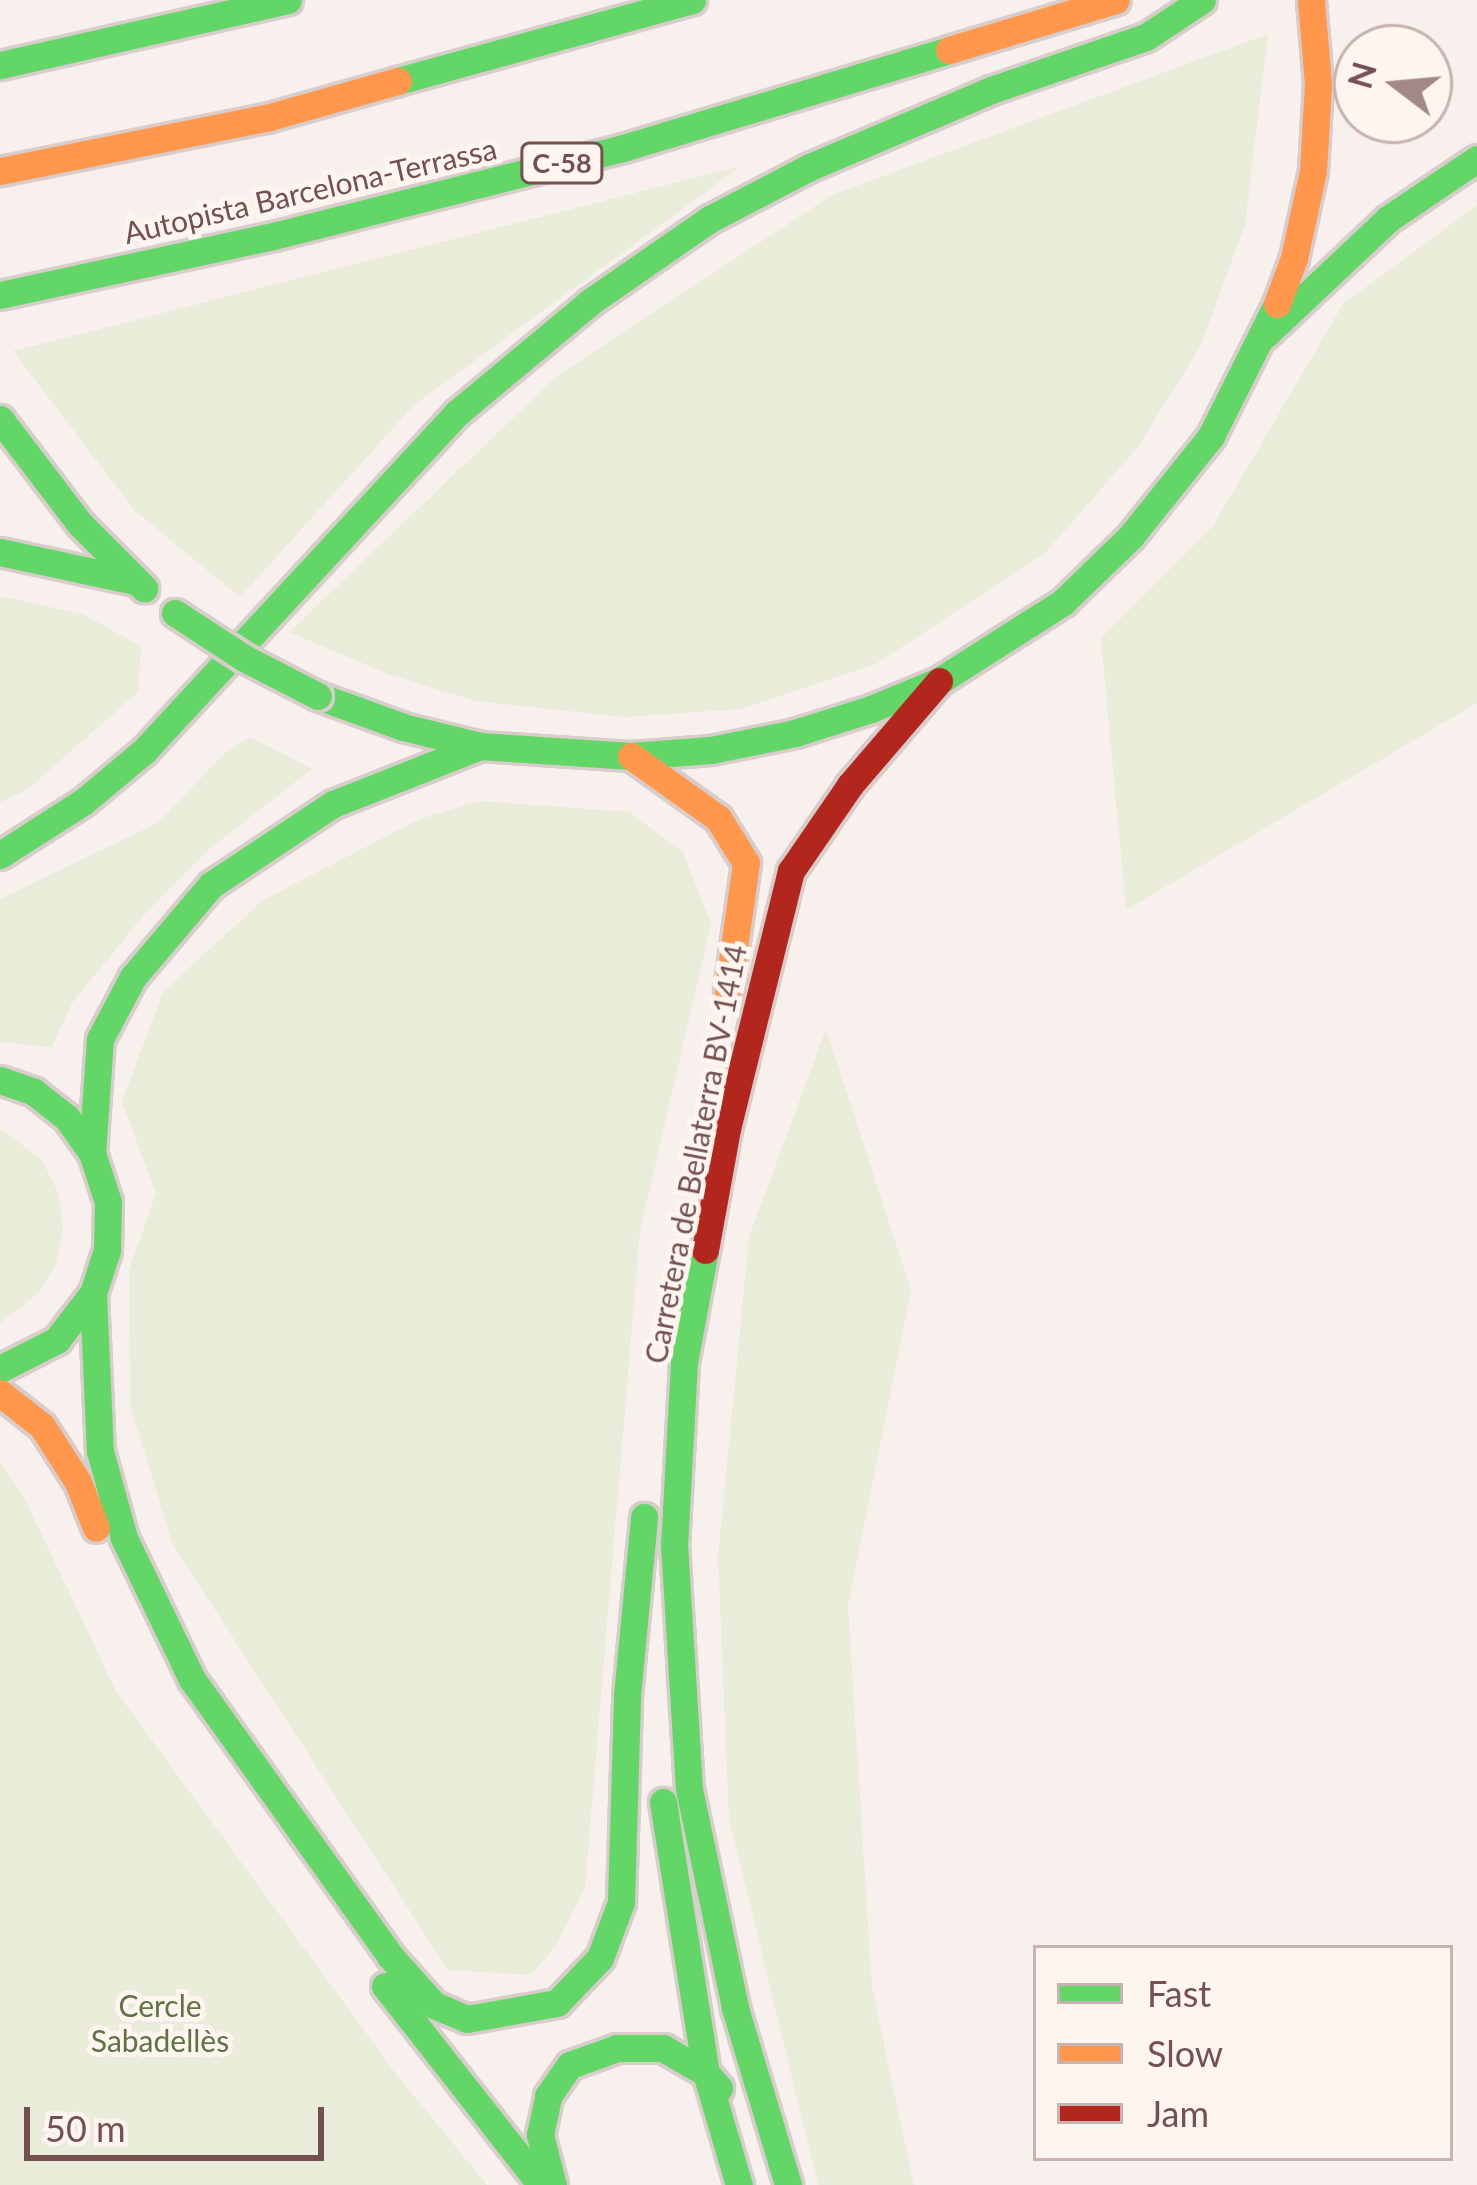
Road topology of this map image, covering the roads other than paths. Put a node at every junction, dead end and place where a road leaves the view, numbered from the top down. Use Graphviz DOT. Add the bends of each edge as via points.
graph roads {
  1 [pos="288,0"];
  2 [pos="692,0"];
  3 [pos="1116,0"];
  4 [pos="1202,0"];
  5 [pos="1311,0"];
  6 [pos="0,65"];
  7 [pos="1477,159"];
  8 [pos="0,171"];
  9 [pos="0,295"];
  10 [pos="1265,335"];
  11 [pos="0,419"];
  12 [pos="0,552"];
  13 [pos="135,581"];
  14 [pos="939,681"];
  15 [pos="480,746"];
  16 [pos="631,756"];
  17 [pos="0,855"];
  18 [pos="724,1010"];
  19 [pos="0,1080"];
  20 [pos="704,1102"];
  21 [pos="694,1148"];
  22 [pos="92,1153"];
  23 [pos="674,1261"];
  24 [pos="93,1293"];
  25 [pos="0,1370"];
  26 [pos="0,1393"];
  27 [pos="650,1445"];
  28 [pos="655,1715"];
  29 [pos="660,1780"];
  30 [pos="706,2074"];
  31 [pos="541,2185"];
  32 [pos="553,2185"];
  33 [pos="739,2185"];
  34 [pos="764,2185"];
  35 [pos="788,2185"];
  1 -- 6 [label="main road"];
  2 -- 8 [label="main road" via="266,118"];
  3 -- 9 [label="main road, Autopista Barcelona-Terrassa / C-58" via="623,148"];
  4 -- 17 [label="main road" via="1145,37 991,90 810,167 710,219 590,302 457,413 144,752"];
  5 -- 10 [label="main road" via="1318,83 1313,171 1294,258"];
  7 -- 10 [label="main road" via="1388,219"];
  10 -- 14 [label="main road" via="1211,436 1131,536 1063,602"];
  11 -- 13 [label="main road"];
  12 -- 13 [label="main road"];
  13 -- 15 [label="main road, bridge" via="244,658 318,696"];
  14 -- 16 [label="main road" via="795,733"];
  14 -- 35 [label="main road, Carretera de Bellaterra BV-1414" via="850,785 791,871 727,1129 684,1362 674,1544 689,1789 735,2008"];
  15 -- 16 [label="main road"];
  15 -- 22 [label="main road" via="333,804 211,886 134,977 100,1040"];
  16 -- 18 [label="main road, Carretera de Bellaterra BV-1414" via="700,800 746,863"];
  19 -- 22 [label="main road" via="34,1092 67,1118"];
  20 -- 21 [label="main road, Carretera de Bellaterra BV-1414"];
  22 -- 24 [label="main road" via="108,1202 107,1250"];
  23 -- 27 [label="main road, Carretera de Bellaterra BV-1414"];
  24 -- 25 [label="main road" via="57,1340"];
  24 -- 28 [label="main road" via="95,1415 124,1538 192,1679 390,1957 434,2005 467,2020 557,2002 600,1958 621,1902 627,1695 645,1505"];
  26 -- 31 [label="main road" via="42,1426 78,1482 173,1692 404,2012"];
  29 -- 30 [label="main road"];
  30 -- 32 [label="main road" via="663,2048 617,2048 570,2065 548,2096 540,2135"];
  30 -- 33 [label="main road"];
  30 -- 34 [label="main road" via="745,2118"];
}
